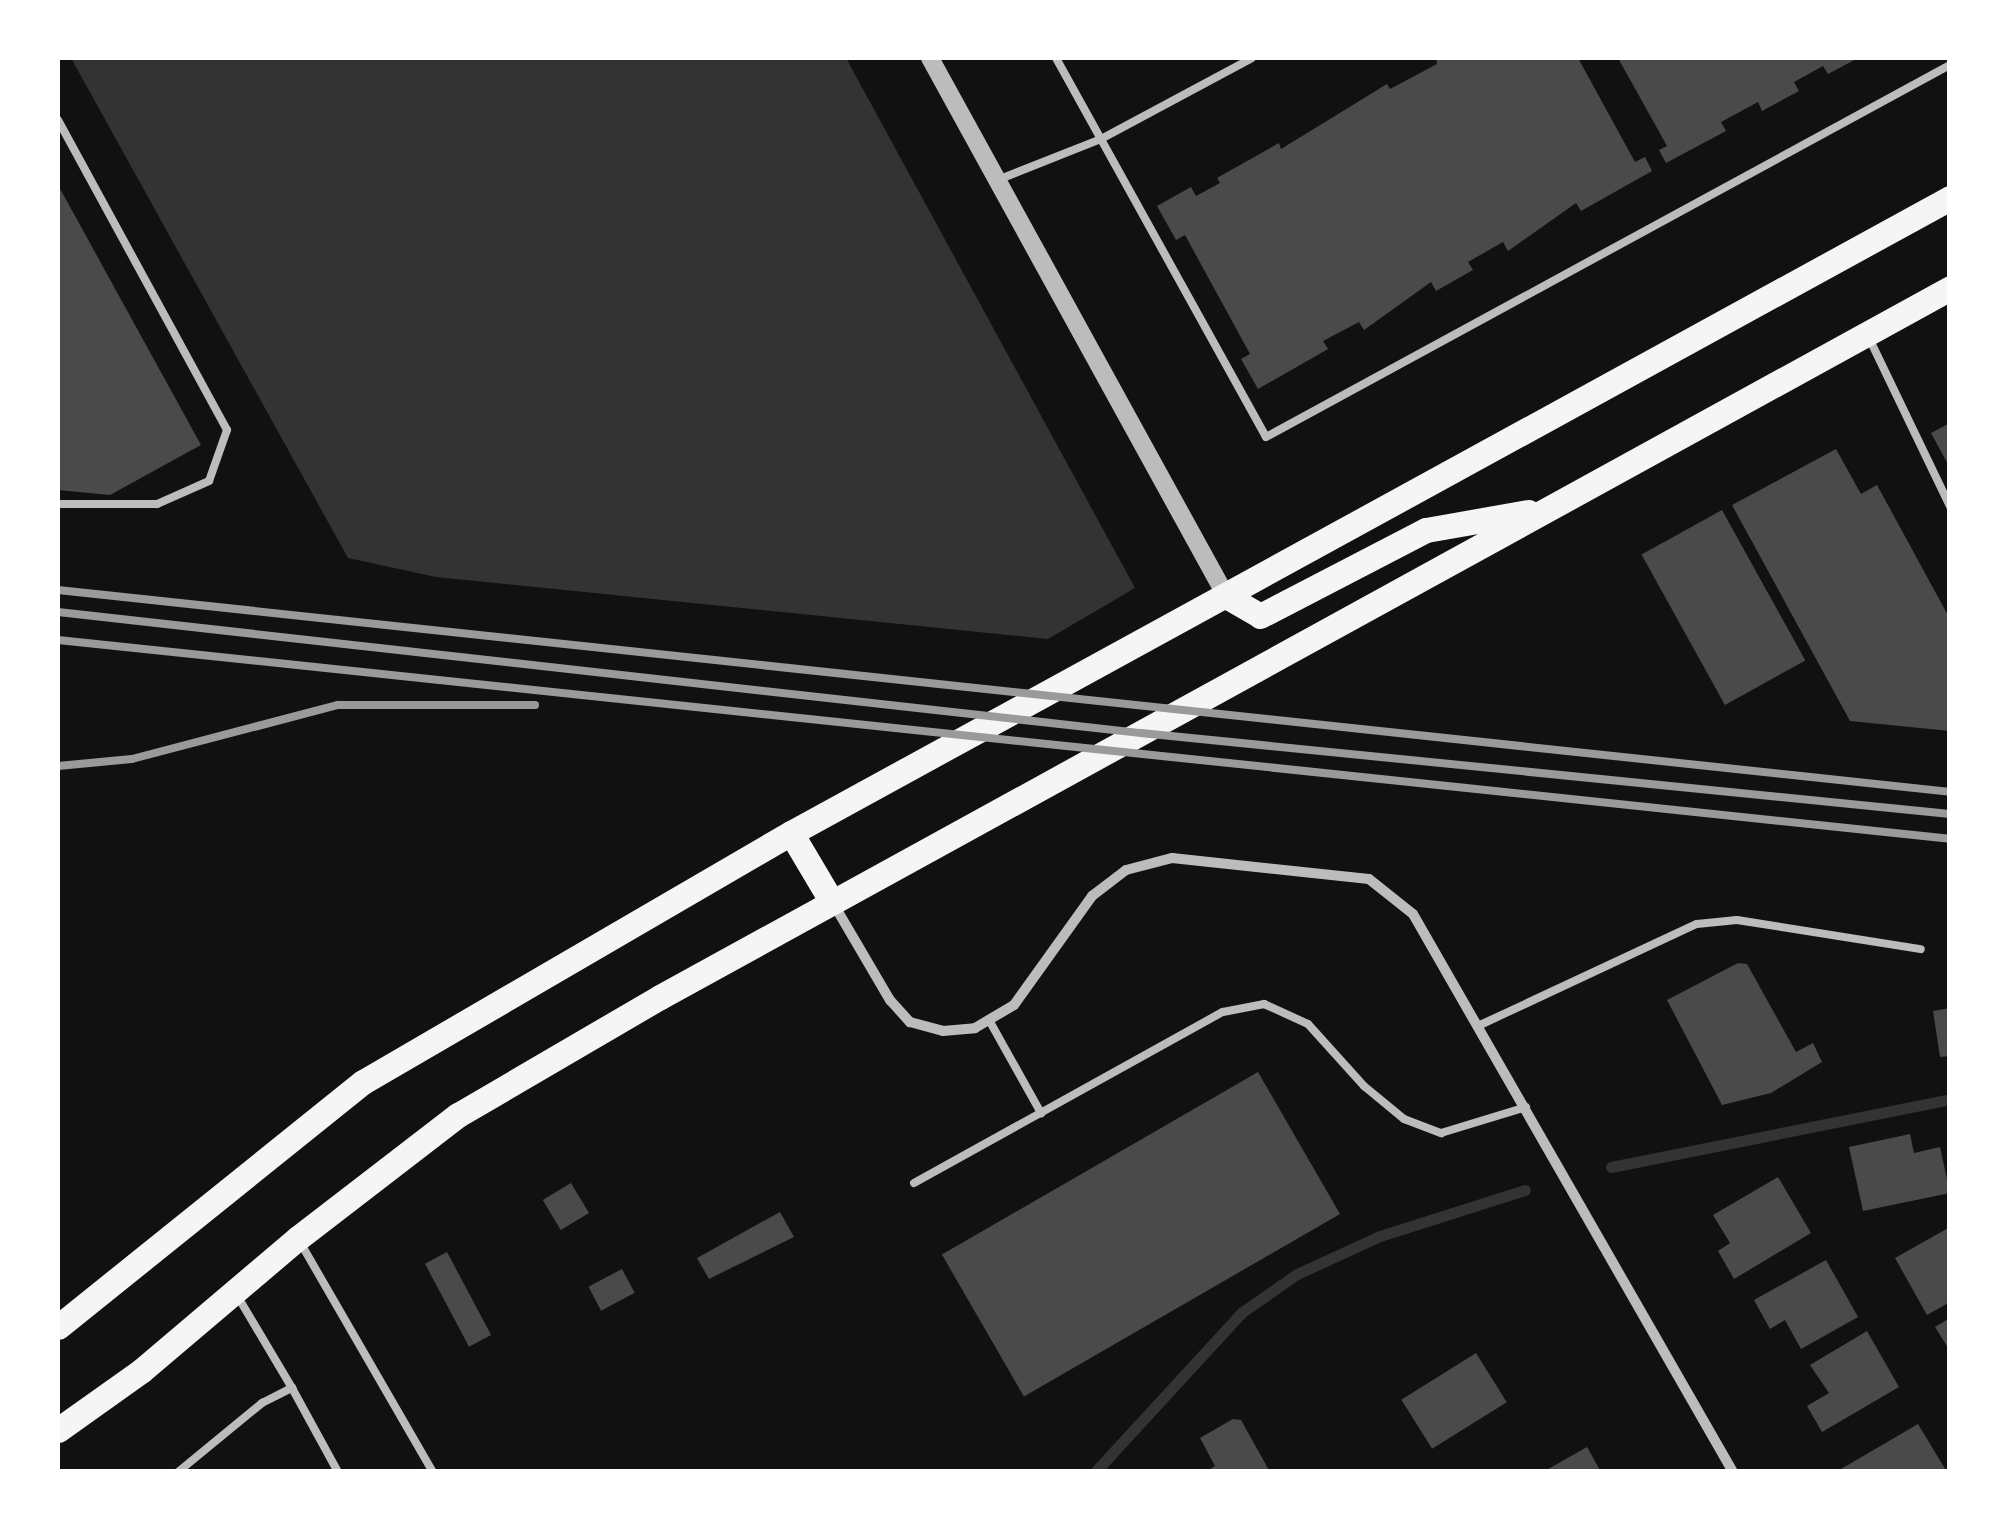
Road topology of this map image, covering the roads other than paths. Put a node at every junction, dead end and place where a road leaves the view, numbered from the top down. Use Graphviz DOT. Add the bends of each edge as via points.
graph roads {
  1 [pos="930,58"];
  2 [pos="1056,58"];
  3 [pos="1252,58"];
  4 [pos="1950,65"];
  5 [pos="58,120"];
  6 [pos="1101,139"];
  7 [pos="997,180"];
  8 [pos="1950,198"];
  9 [pos="1950,288"];
  10 [pos="1867,334"];
  11 [pos="58,504"];
  12 [pos="1950,506"];
  13 [pos="1551,508"];
  14 [pos="1226,596"];
  15 [pos="792,833"];
  16 [pos="832,902"];
  17 [pos="1921,949"];
  18 [pos="989,1020"];
  19 [pos="1480,1026"];
  20 [pos="1526,1107"];
  21 [pos="1041,1113"];
  22 [pos="914,1183"];
  23 [pos="298,1238"];
  24 [pos="235,1293"];
  25 [pos="58,1328"];
  26 [pos="292,1388"];
  27 [pos="58,1430"];
  28 [pos="178,1472"];
  29 [pos="338,1472"];
  30 [pos="433,1472"];
  31 [pos="1733,1472"];
  1 -- 7 [label="street"];
  2 -- 6 [label="lane"];
  3 -- 6 [label="lane"];
  4 -- 6 [label="lane" via="1266,437"];
  5 -- 11 [label="lane" via="227,430 209,481 157,504"];
  6 -- 7 [label="lane"];
  7 -- 14 [label="street"];
  8 -- 14 [label="main road"];
  9 -- 10 [label="main road"];
  10 -- 12 [label="lane"];
  10 -- 13 [label="main road"];
  13 -- 14 [label="main road" via="1426,530 1260,616"];
  13 -- 16 [label="main road"];
  14 -- 15 [label="main road"];
  15 -- 16 [label="main road"];
  15 -- 25 [label="main road" via="363,1082"];
  16 -- 18 [label="street" via="910,1022 943,1032"];
  16 -- 23 [label="main road" via="458,1116"];
  17 -- 19 [label="lane" via="1737,920 1697,924"];
  18 -- 19 [label="street" via="1014,1005 1092,896 1126,870 1172,858 1369,879 1413,914"];
  18 -- 21 [label="lane"];
  19 -- 20 [label="street"];
  20 -- 21 [label="lane" via="1441,1132 1404,1118 1364,1086 1308,1024 1264,1004 1223,1012"];
  20 -- 31 [label="street"];
  21 -- 22 [label="lane"];
  23 -- 24 [label="main road"];
  23 -- 30 [label="lane"];
  24 -- 26 [label="lane"];
  24 -- 27 [label="main road"];
  26 -- 28 [label="lane"];
  26 -- 29 [label="lane"];
}
